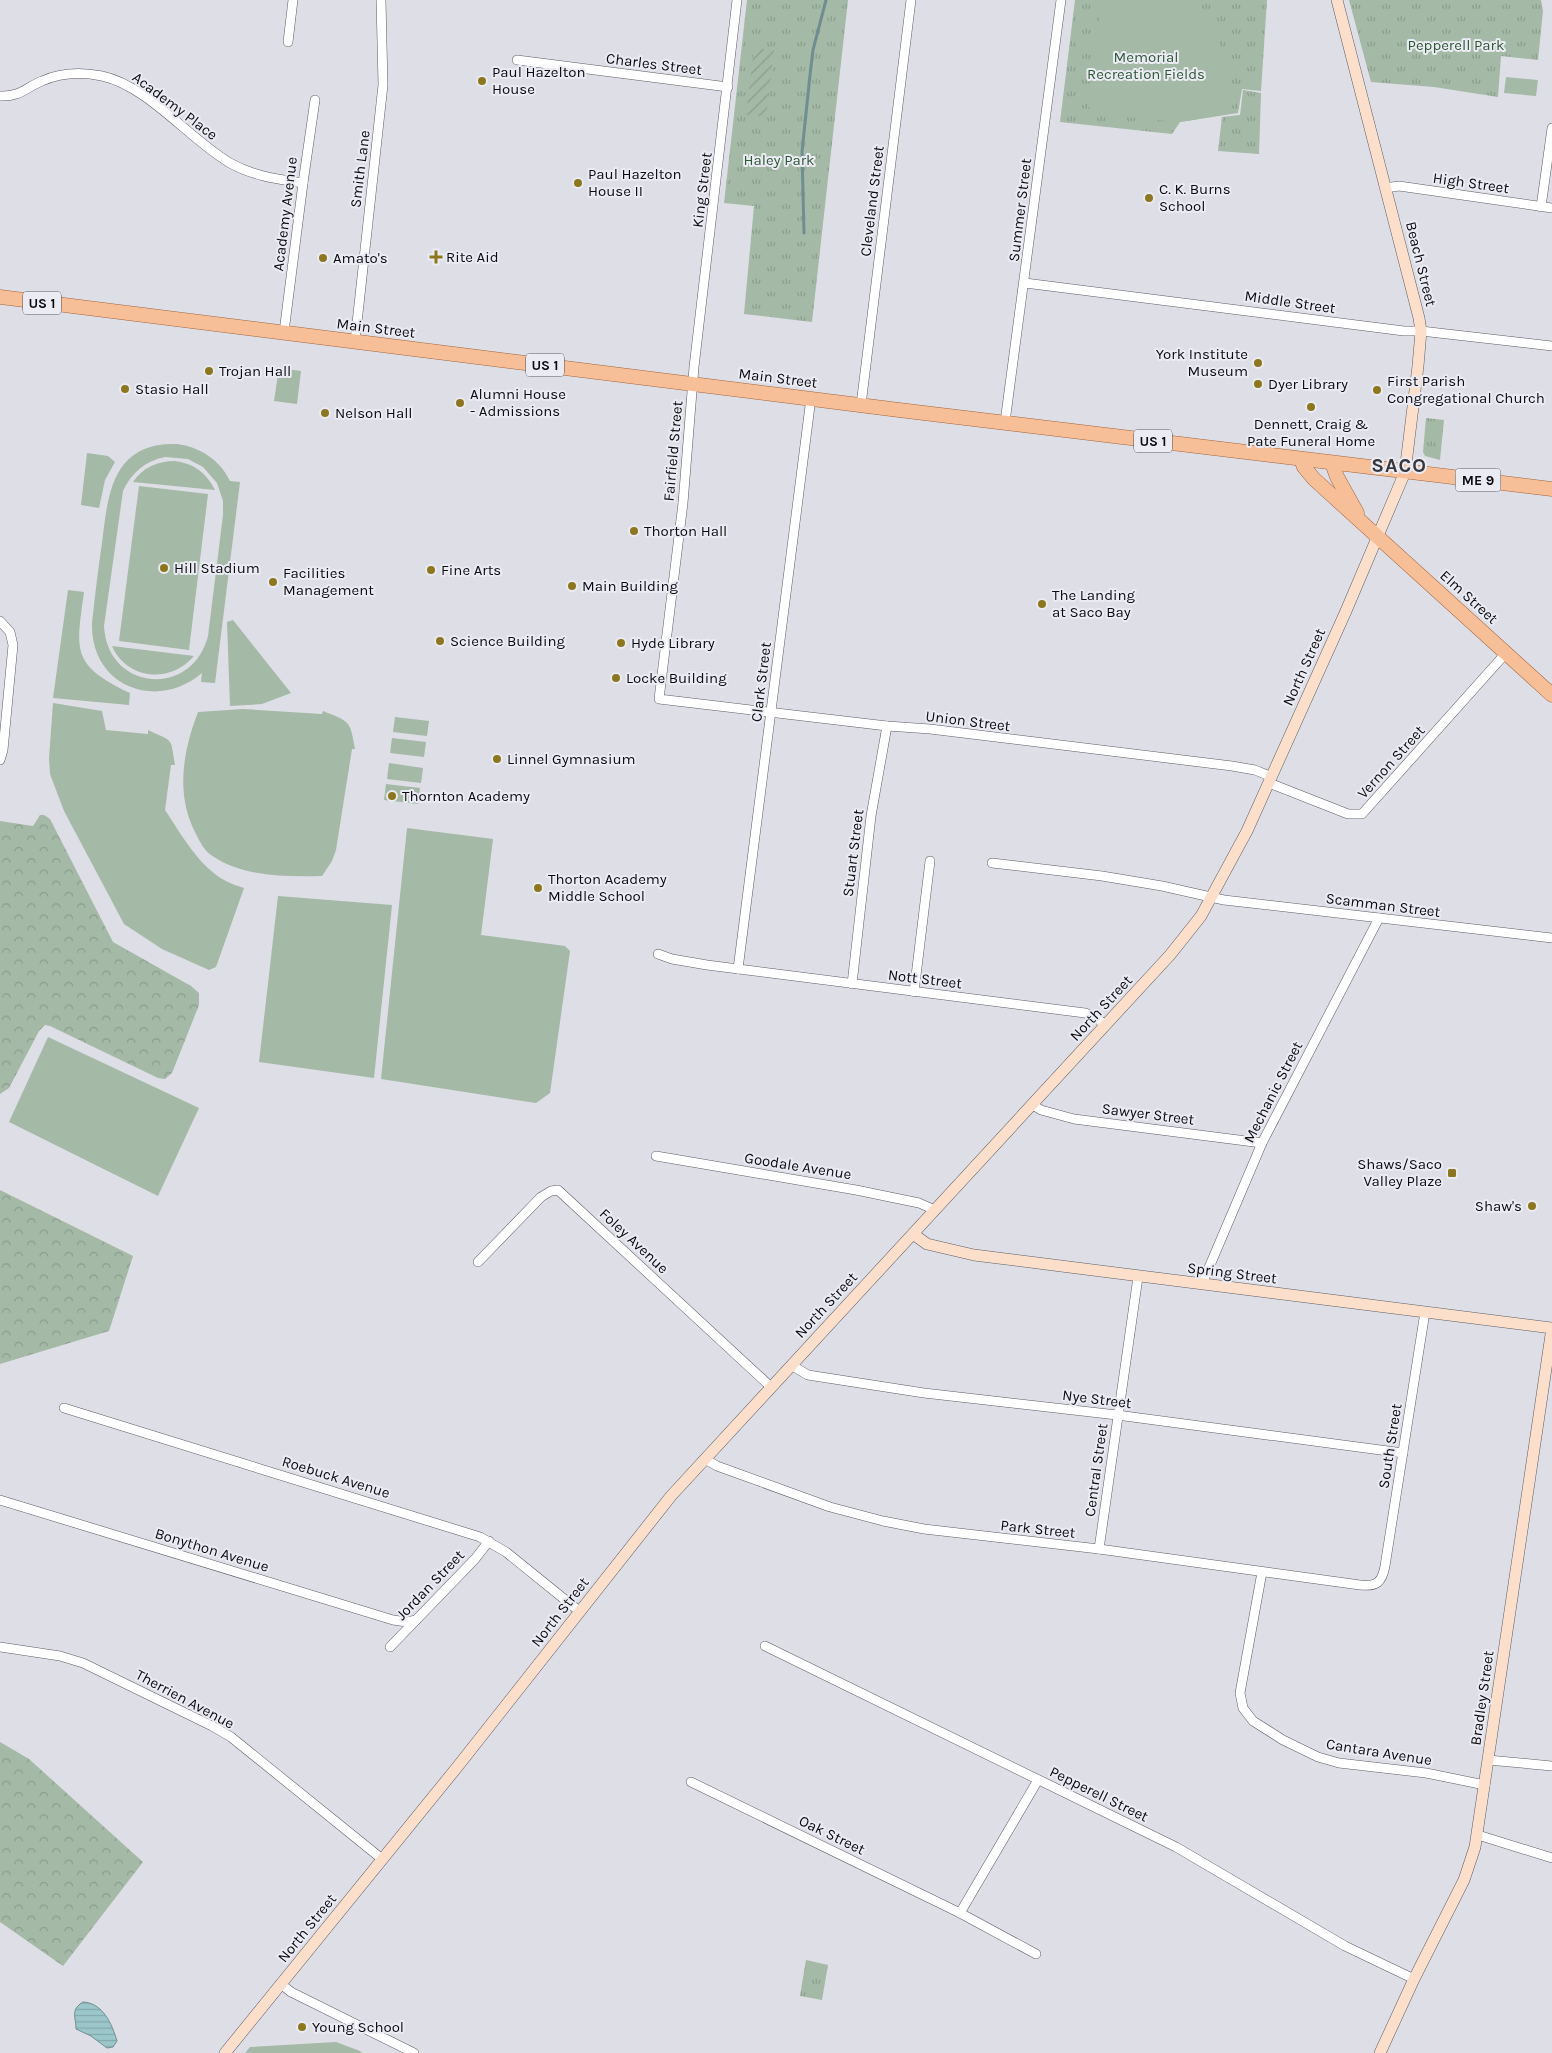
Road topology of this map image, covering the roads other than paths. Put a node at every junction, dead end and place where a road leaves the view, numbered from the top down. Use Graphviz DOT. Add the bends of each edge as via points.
graph roads {
  1 [pos="293,0"];
  2 [pos="381,0"];
  3 [pos="737,0"];
  4 [pos="911,0"];
  5 [pos="1061,0"];
  6 [pos="1337,0"];
  7 [pos="288,42"];
  8 [pos="517,60"];
  9 [pos="728,87"];
  10 [pos="0,96"];
  11 [pos="315,100"];
  12 [pos="1552,128"];
  13 [pos="303,182"];
  14 [pos="1385,188"];
  15 [pos="1541,207"];
  16 [pos="1552,208"];
  17 [pos="1025,283"];
  18 [pos="0,297"];
  19 [pos="1421,331"];
  20 [pos="284,332"];
  21 [pos="355,341"];
  22 [pos="1552,346"];
  23 [pos="693,384"];
  24 [pos="811,398"];
  25 [pos="860,405"];
  26 [pos="1005,422"];
  27 [pos="1302,459"];
  28 [pos="1332,463"];
  29 [pos="1405,472"];
  30 [pos="1552,489"];
  31 [pos="1363,525"];
  32 [pos="1376,536"];
  33 [pos="0,621"];
  34 [pos="1506,653"];
  35 [pos="1552,695"];
  36 [pos="658,698"];
  37 [pos="771,712"];
  38 [pos="3,725"];
  39 [pos="887,726"];
  40 [pos="0,760"];
  41 [pos="1270,780"];
  42 [pos="930,861"];
  43 [pos="992,863"];
  44 [pos="1211,898"];
  45 [pos="1379,918"];
  46 [pos="1552,938"];
  47 [pos="658,954"];
  48 [pos="738,969"];
  49 [pos="852,984"];
  50 [pos="914,992"];
  51 [pos="1106,1025"];
  52 [pos="1033,1105"];
  53 [pos="1262,1143"];
  54 [pos="656,1156"];
  55 [pos="935,1210"];
  56 [pos="913,1234"];
  57 [pos="478,1262"];
  58 [pos="1138,1277"];
  59 [pos="1202,1284"];
  60 [pos="1425,1312"];
  61 [pos="1552,1328"];
  62 [pos="791,1365"];
  63 [pos="771,1387"];
  64 [pos="64,1408"];
  65 [pos="1118,1415"];
  66 [pos="1403,1453"];
  67 [pos="705,1458"];
  68 [pos="0,1500"];
  69 [pos="489,1541"];
  70 [pos="1099,1549"];
  71 [pos="1262,1572"];
  72 [pos="1378,1584"];
  73 [pos="580,1611"];
  74 [pos="416,1620"];
  75 [pos="0,1646"];
  76 [pos="766,1646"];
  77 [pos="390,1647"];
  78 [pos="1488,1760"];
  79 [pos="1552,1766"];
  80 [pos="1038,1780"];
  81 [pos="692,1782"];
  82 [pos="1485,1785"];
  83 [pos="1478,1834"];
  84 [pos="1552,1858"];
  85 [pos="382,1860"];
  86 [pos="960,1913"];
  87 [pos="1036,1954"];
  88 [pos="1414,1979"];
  89 [pos="281,1984"];
  90 [pos="226,2053"];
  91 [pos="414,2053"];
  92 [pos="1380,2053"];
  1 -- 7 [label="street"];
  2 -- 21 [label="street, Smith Lane" via="383,85"];
  3 -- 9 [label="street, King Street"];
  4 -- 25 [label="street, Cleveland Street"];
  5 -- 17 [label="street, Summer Street"];
  6 -- 14 [label="main road, Beach Street"];
  8 -- 9 [label="street, Charles Street"];
  9 -- 23 [label="street, King Street"];
  10 -- 13 [label="street, Academy Place" via="18,95 57,76 82,74 110,78 135,91 230,163 262,176"];
  11 -- 13 [label="street, Academy Avenue"];
  12 -- 15 [label="street"];
  13 -- 20 [label="street, Academy Avenue"];
  14 -- 15 [label="street, High Street" via="1399,186"];
  14 -- 19 [label="main road, Beach Street"];
  15 -- 16 [label="street, High Street"];
  17 -- 19 [label="street, Middle Street"];
  17 -- 26 [label="street, Summer Street"];
  18 -- 20 [label="main road, Main Street / US 1"];
  19 -- 22 [label="street, Middle Street"];
  19 -- 29 [label="main road, Beach Street"];
  20 -- 21 [label="main road, Main Street / US 1"];
  21 -- 23 [label="main road, Main Street / US 1"];
  23 -- 24 [label="main road, Main Street / US 1"];
  23 -- 36 [label="street, Fairfield Street" via="683,503"];
  24 -- 25 [label="main road, Main Street / US 1"];
  24 -- 37 [label="street, Clark Street"];
  25 -- 26 [label="main road, Main Street / US 1"];
  26 -- 27 [label="main road, Main Street / US 1"];
  27 -- 28 [label="main road, Main Street / US 1"];
  27 -- 31 [label="main road, Elm Street" via="1309,474"];
  28 -- 29 [label="main road, Main Street"];
  28 -- 31 [label="main road, Elm Street"];
  29 -- 30 [label="main road, Main Street / ME 9"];
  29 -- 32 [label="main road, Beach Street"];
  31 -- 32 [label="main road, Elm Street"];
  32 -- 34 [label="main road, Elm Street"];
  32 -- 41 [label="main road, North Street"];
  33 -- 38 [label="street" via="10,632 13,645"];
  34 -- 35 [label="main road, Elm Street"];
  34 -- 41 [label="street, Vernon Street" via="1362,814 1348,814"];
  36 -- 37 [label="street, Union Street"];
  37 -- 39 [label="street, Union Street"];
  37 -- 48 [label="street, Clark Street"];
  38 -- 40 [label="street"];
  39 -- 41 [label="street, Union Street" via="1232,766 1255,770"];
  39 -- 49 [label="street, Stuart Street" via="871,816"];
  41 -- 44 [label="main road, North Street"];
  42 -- 50 [label="street"];
  43 -- 44 [label="street, Scamman Street" via="1102,876"];
  44 -- 45 [label="street, Scamman Street"];
  44 -- 51 [label="main road, North Street" via="1182,942"];
  45 -- 46 [label="street, Scamman Street"];
  45 -- 53 [label="street, Mechanic Street"];
  47 -- 48 [label="street, Nott Street" via="691,963"];
  48 -- 49 [label="street, Nott Street"];
  49 -- 50 [label="street, Nott Street"];
  50 -- 51 [label="street, Nott Street" via="1085,1013"];
  51 -- 52 [label="main road, North Street"];
  52 -- 53 [label="street, Sawyer Street" via="1046,1112 1088,1121"];
  52 -- 55 [label="main road, North Street"];
  53 -- 59 [label="street, Mechanic Street"];
  54 -- 55 [label="street, Goodale Avenue" via="856,1190 919,1203"];
  55 -- 56 [label="main road, North Street"];
  56 -- 58 [label="main road, Spring Street" via="927,1244 957,1252"];
  56 -- 62 [label="main road, North Street"];
  57 -- 63 [label="street, Foley Avenue" via="542,1197 558,1190"];
  58 -- 59 [label="main road, Spring Street"];
  58 -- 65 [label="street, Central Street"];
  59 -- 60 [label="main road, Spring Street"];
  60 -- 61 [label="main road, Spring Street"];
  60 -- 66 [label="street, South Street"];
  61 -- 78 [label="main road, Bradley Street"];
  62 -- 63 [label="main road, North Street"];
  62 -- 65 [label="street, Nye Street" via="808,1375 924,1393"];
  63 -- 67 [label="main road, North Street"];
  64 -- 69 [label="street, Roebuck Avenue" via="464,1530"];
  65 -- 66 [label="street, Nye Street"];
  65 -- 70 [label="street, Central Street"];
  66 -- 72 [label="street, South Street" via="1386,1566"];
  67 -- 70 [label="street, Park Street" via="717,1466 818,1503 883,1521 924,1529"];
  67 -- 73 [label="main road, North Street" via="665,1503"];
  68 -- 74 [label="street, Bonython Avenue" via="400,1622"];
  69 -- 73 [label="street, Roebuck Avenue"];
  69 -- 74 [label="street, Jordan Street"];
  70 -- 71 [label="street, Park Street"];
  71 -- 72 [label="street, Park Street"];
  71 -- 82 [label="street, Cantara Avenue" via="1240,1693 1241,1705 1250,1718 1283,1740 1329,1760"];
  73 -- 85 [label="main road, North Street"];
  74 -- 77 [label="street, Jordan Street"];
  75 -- 85 [label="street, Therrien Avenue" via="83,1663 212,1726 231,1737"];
  76 -- 80 [label="street, Pepperell Street"];
  78 -- 79 [label="street"];
  78 -- 82 [label="main road, Bradley Street"];
  80 -- 86 [label="street"];
  80 -- 88 [label="street, Pepperell Street" via="1176,1846 1345,1946"];
  81 -- 86 [label="street, Oak Street"];
  82 -- 83 [label="main road, Bradley Street"];
  83 -- 84 [label="street"];
  83 -- 88 [label="main road, Bradley Street" via="1464,1880"];
  85 -- 89 [label="main road, North Street"];
  86 -- 87 [label="street, Oak Street"];
  88 -- 92 [label="main road, Bradley Street"];
  89 -- 90 [label="main road, North Street"];
  89 -- 91 [label="street"];
}
